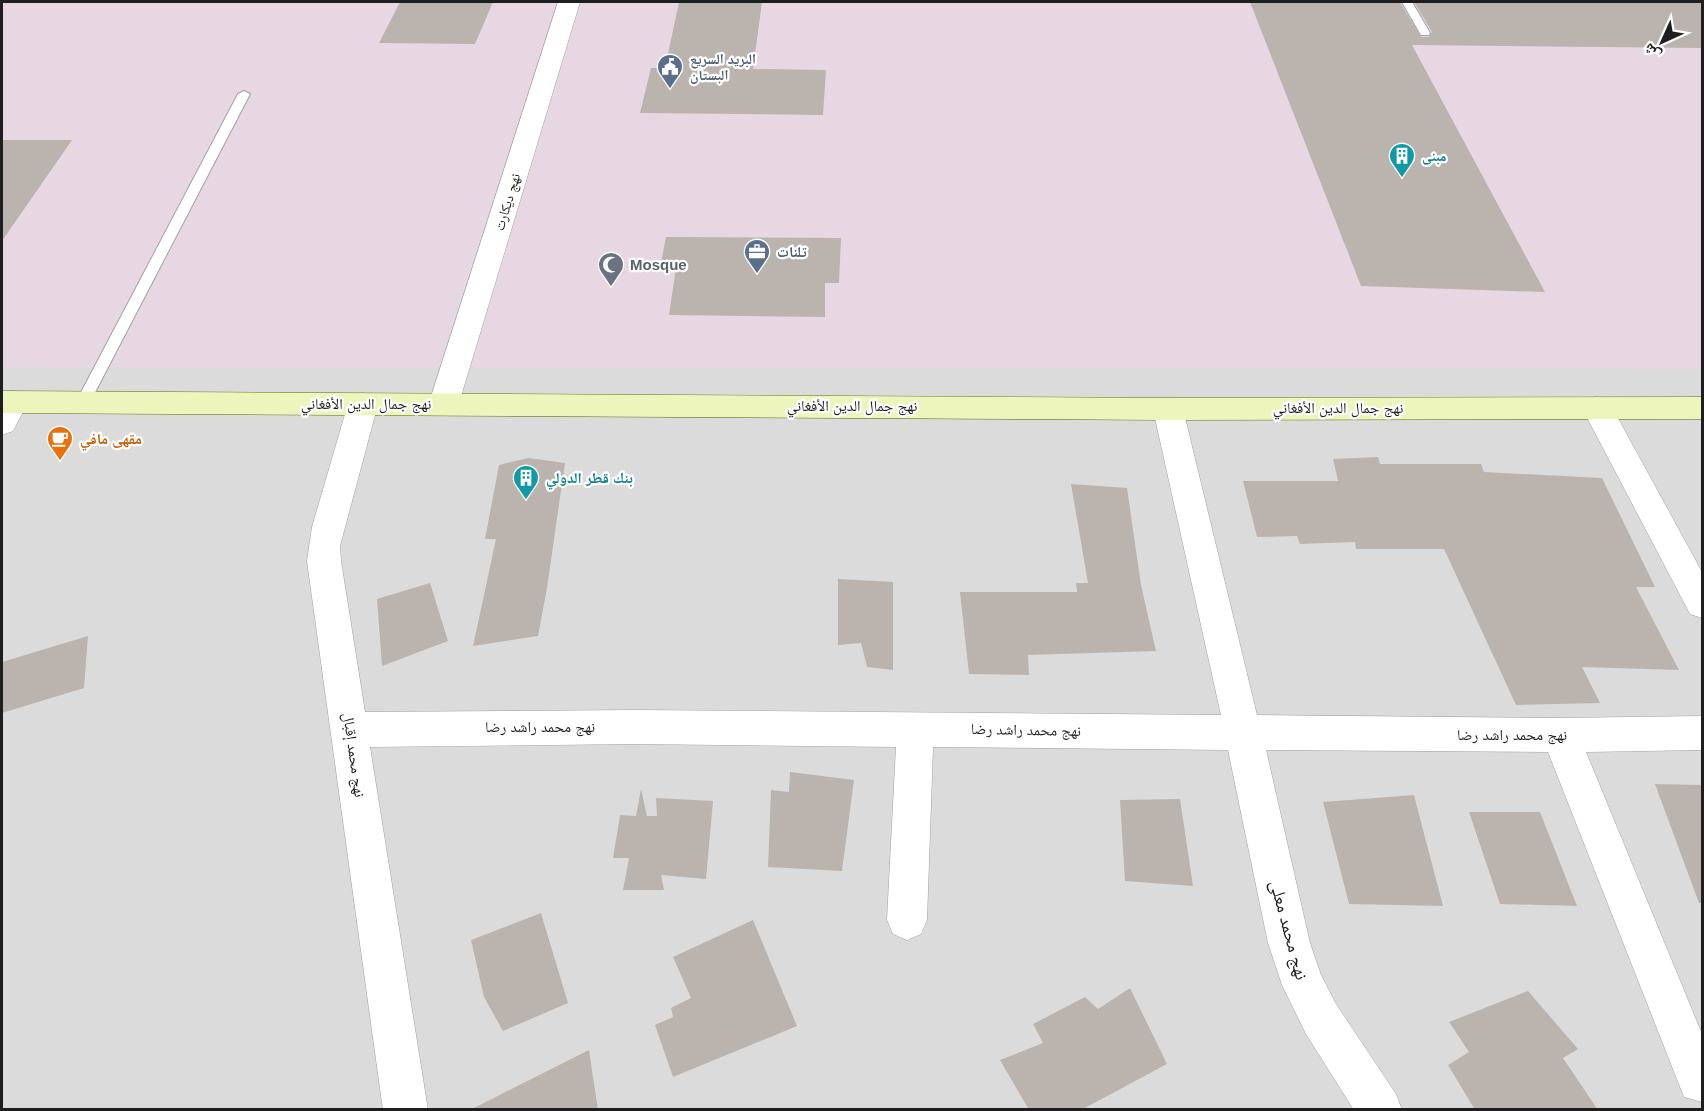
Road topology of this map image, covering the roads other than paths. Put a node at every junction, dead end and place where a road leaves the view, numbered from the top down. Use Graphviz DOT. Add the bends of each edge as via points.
graph roads {
  1 [pos="570,2"];
  2 [pos="1407,2"];
  3 [pos="1425,33"];
  4 [pos="244,94"];
  5 [pos="83,402"];
  6 [pos="444,403"];
  7 [pos="363,404"];
  8 [pos="1597,408"];
  9 [pos="1702,408"];
  10 [pos="5,409"];
  11 [pos="1168,409"];
  12 [pos="1702,603"];
  13 [pos="915,729"];
  14 [pos="350,730"];
  15 [pos="1243,732"];
  16 [pos="1702,733"];
  17 [pos="1560,735"];
  18 [pos="907,920"];
  19 [pos="1700,1082"];
  20 [pos="406,1110"];
  21 [pos="1380,1110"];
  1 -- 6 [label="street, نهج ديكارت"];
  2 -- 3 [label="lane"];
  4 -- 5 [label="lane"];
  5 -- 7 [label="main road, نهج جمال الدين الأفغاني"];
  5 -- 10 [label="main road, نهج جمال الدين الأفغاني"];
  6 -- 7 [label="main road, نهج جمال الدين الأفغاني"];
  6 -- 11 [label="main road, نهج جمال الدين الأفغاني"];
  7 -- 14 [label="street, نهج محمد إقبال" via="324,546"];
  8 -- 9 [label="main road, نهج جمال الدين الأفغاني"];
  8 -- 11 [label="main road, نهج جمال الدين الأفغاني"];
  8 -- 12 [label="street"];
  11 -- 15 [label="street, نهج محمد معلى"];
  13 -- 14 [label="street, نهج محمد راشد رضا"];
  13 -- 15 [label="street, نهج محمد راشد رضا"];
  13 -- 18 [label="street"];
  14 -- 20 [label="street, نهج محمد إقبال"];
  15 -- 17 [label="street, نهج محمد راشد رضا"];
  15 -- 21 [label="street, نهج محمد معلى" via="1289,943 1303,985"];
  16 -- 17 [label="street, نهج محمد راشد رضا"];
  17 -- 19 [label="street"];
}
